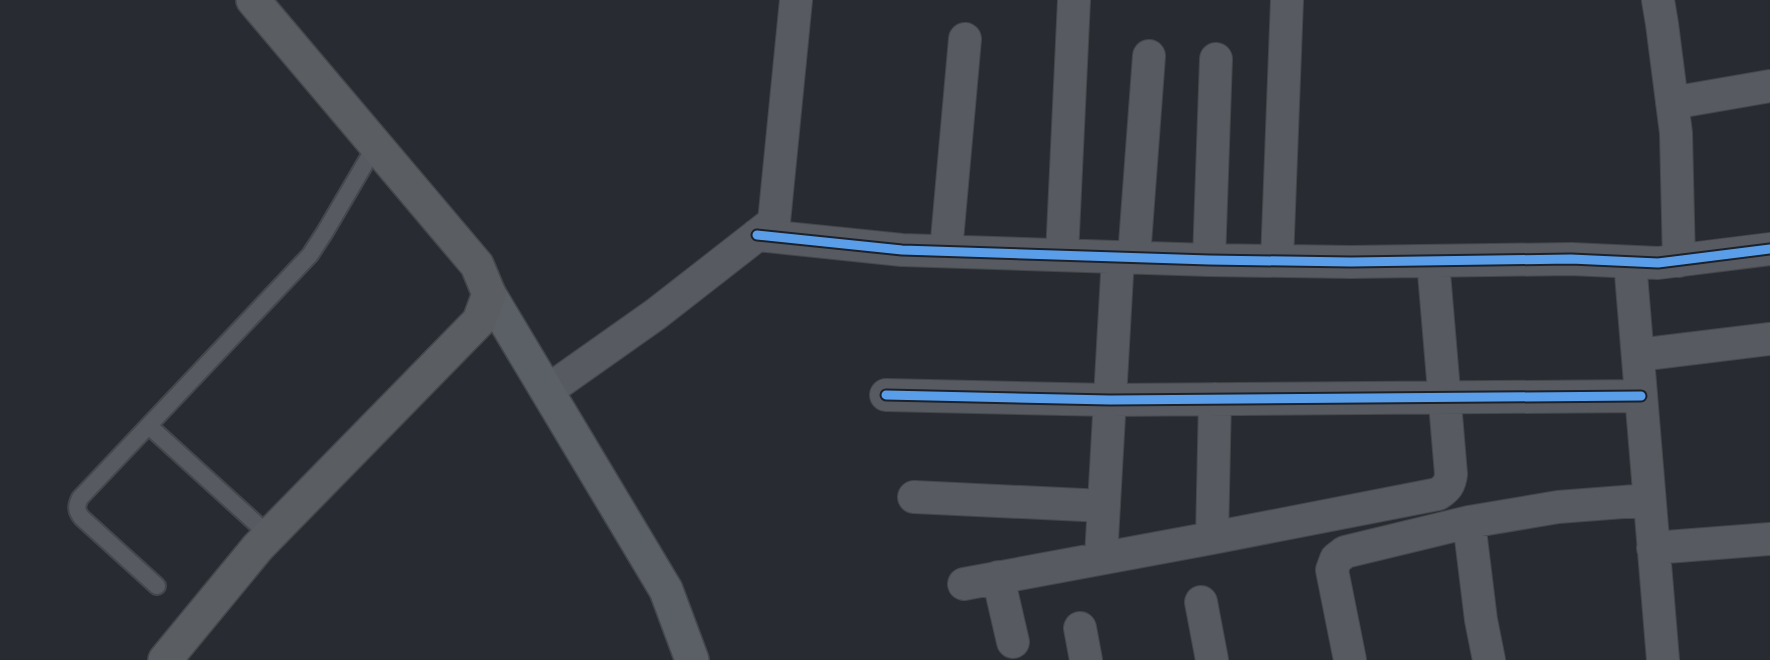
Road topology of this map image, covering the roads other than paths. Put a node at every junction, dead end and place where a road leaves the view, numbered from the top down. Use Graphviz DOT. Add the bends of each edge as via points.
graph roads {
  1 [pos="253,0"];
  2 [pos="796,0"];
  3 [pos="1074,0"];
  4 [pos="1287,0"];
  5 [pos="1658,0"];
  6 [pos="965,39"];
  7 [pos="1149,56"];
  8 [pos="1216,59"];
  9 [pos="1770,86"];
  10 [pos="1672,103"];
  11 [pos="376,145"];
  12 [pos="757,235"];
  13 [pos="1770,249"];
  14 [pos="946,251"];
  15 [pos="1062,255"];
  16 [pos="1126,257"];
  17 [pos="1209,260"];
  18 [pos="1277,261"];
  19 [pos="1433,261"];
  20 [pos="1679,261"];
  21 [pos="1630,262"];
  22 [pos="489,294"];
  23 [pos="1770,339"];
  24 [pos="1638,355"];
  25 [pos="547,391"];
  26 [pos="886,395"];
  27 [pos="1641,396"];
  28 [pos="1445,398"];
  29 [pos="1215,399"];
  30 [pos="1110,400"];
  31 [pos="150,426"];
  32 [pos="914,497"];
  33 [pos="1649,500"];
  34 [pos="1104,506"];
  35 [pos="1469,522"];
  36 [pos="270,536"];
  37 [pos="1212,538"];
  38 [pos="1770,539"];
  39 [pos="1653,548"];
  40 [pos="1101,557"];
  41 [pos="998,577"];
  42 [pos="964,584"];
  43 [pos="157,586"];
  44 [pos="1201,602"];
  45 [pos="1080,628"];
  46 [pos="1014,642"];
  47 [pos="165,660"];
  48 [pos="692,660"];
  49 [pos="1086,660"];
  50 [pos="1212,660"];
  51 [pos="1350,660"];
  52 [pos="1489,660"];
  53 [pos="1663,660"];
  1 -- 11 [label="highway"];
  2 -- 12 [label="street" via="774,222"];
  3 -- 15 [label="street"];
  4 -- 18 [label="street"];
  5 -- 10 [label="street"];
  6 -- 14 [label="street"];
  7 -- 16 [label="street"];
  8 -- 17 [label="street"];
  9 -- 10 [label="street"];
  10 -- 20 [label="street"];
  11 -- 22 [label="highway" via="477,265"];
  11 -- 31 [label="lane" via="310,255"];
  12 -- 14 [label="street"];
  12 -- 25 [label="street" via="656,314"];
  13 -- 20 [label="street"];
  14 -- 15 [label="street"];
  15 -- 16 [label="street"];
  16 -- 17 [label="street"];
  16 -- 30 [label="street"];
  17 -- 18 [label="street"];
  18 -- 19 [label="street"];
  19 -- 21 [label="street"];
  19 -- 28 [label="street"];
  20 -- 21 [label="street"];
  21 -- 24 [label="street"];
  22 -- 25 [label="main road"];
  22 -- 36 [label="highway" via="479,321"];
  23 -- 24 [label="street"];
  24 -- 27 [label="street"];
  25 -- 48 [label="main road" via="666,590"];
  26 -- 30 [label="street"];
  27 -- 28 [label="street"];
  27 -- 33 [label="street"];
  28 -- 29 [label="street"];
  28 -- 37 [label="street" via="1451,474 1450,483 1438,494 1384,492"];
  29 -- 30 [label="street"];
  29 -- 37 [label="street"];
  30 -- 34 [label="street"];
  31 -- 36 [label="lane"];
  31 -- 43 [label="lane" via="80,498 77,512"];
  32 -- 34 [label="street"];
  33 -- 35 [label="street" via="1558,507"];
  33 -- 39 [label="street"];
  34 -- 40 [label="street"];
  35 -- 51 [label="street" via="1362,546 1336,559 1332,570"];
  35 -- 52 [label="street"];
  36 -- 47 [label="highway"];
  37 -- 40 [label="street"];
  38 -- 39 [label="street"];
  39 -- 53 [label="street"];
  40 -- 41 [label="street"];
  41 -- 42 [label="street"];
  41 -- 46 [label="street"];
  44 -- 50 [label="street"];
  45 -- 49 [label="street"];
}
